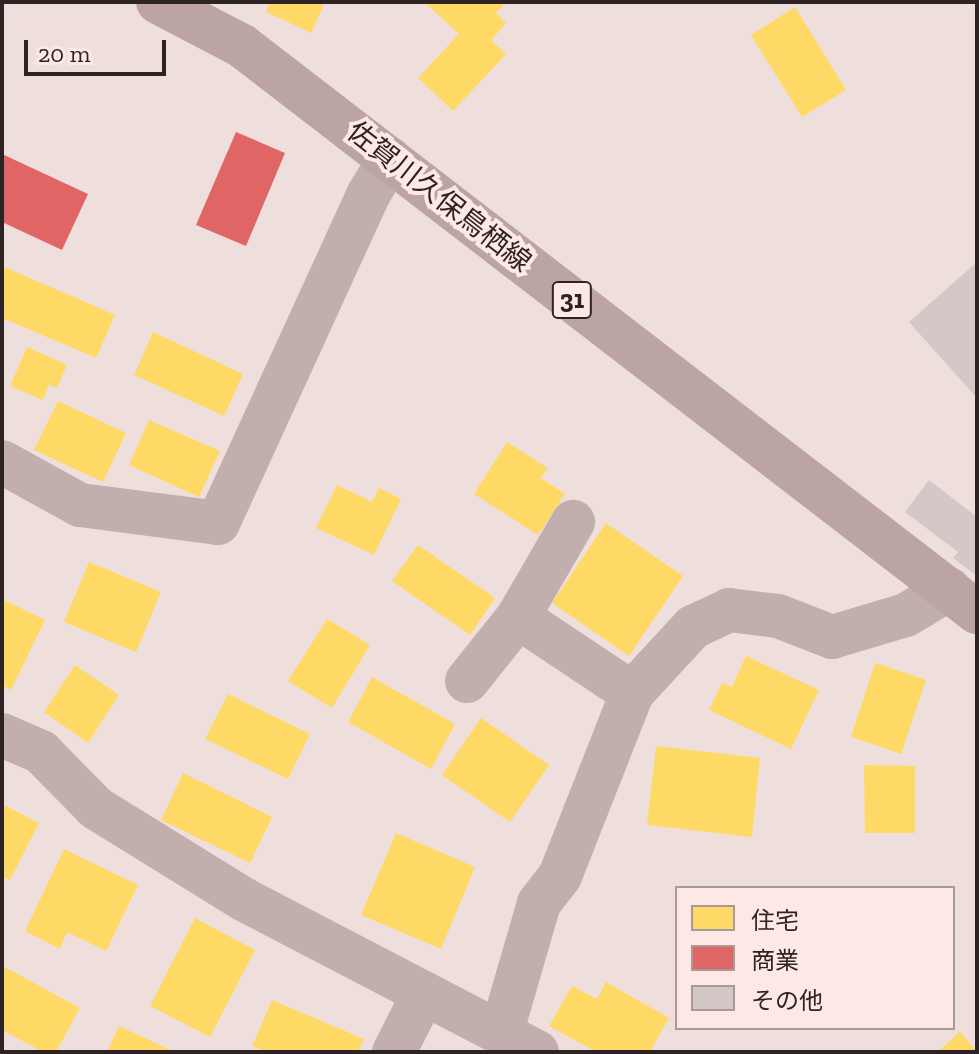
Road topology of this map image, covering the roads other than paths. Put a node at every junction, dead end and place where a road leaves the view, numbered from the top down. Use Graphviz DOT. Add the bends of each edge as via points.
graph roads {
  1 [pos="164,3"];
  2 [pos="390,159"];
  3 [pos="2,462"];
  4 [pos="573,522"];
  5 [pos="963,601"];
  6 [pos="518,617"];
  7 [pos="467,681"];
  8 [pos="632,693"];
  9 [pos="2,735"];
  10 [pos="424,993"];
  11 [pos="519,1043"];
  12 [pos="394,1052"];
  1 -- 2 [label="main road, 佐賀川久保鳥栖線 / 31" via="242,46"];
  2 -- 3 [label="street" via="368,195 218,523 80,505"];
  2 -- 5 [label="main road, 佐賀川久保鳥栖線 / 31"];
  4 -- 6 [label="street"];
  5 -- 8 [label="street" via="832,637 778,616 729,610 693,627"];
  6 -- 7 [label="street"];
  6 -- 8 [label="street"];
  8 -- 11 [label="street" via="560,876 539,903"];
  9 -- 10 [label="street" via="41,752 96,808 245,900"];
  10 -- 11 [label="street"];
  10 -- 12 [label="street"];
}
